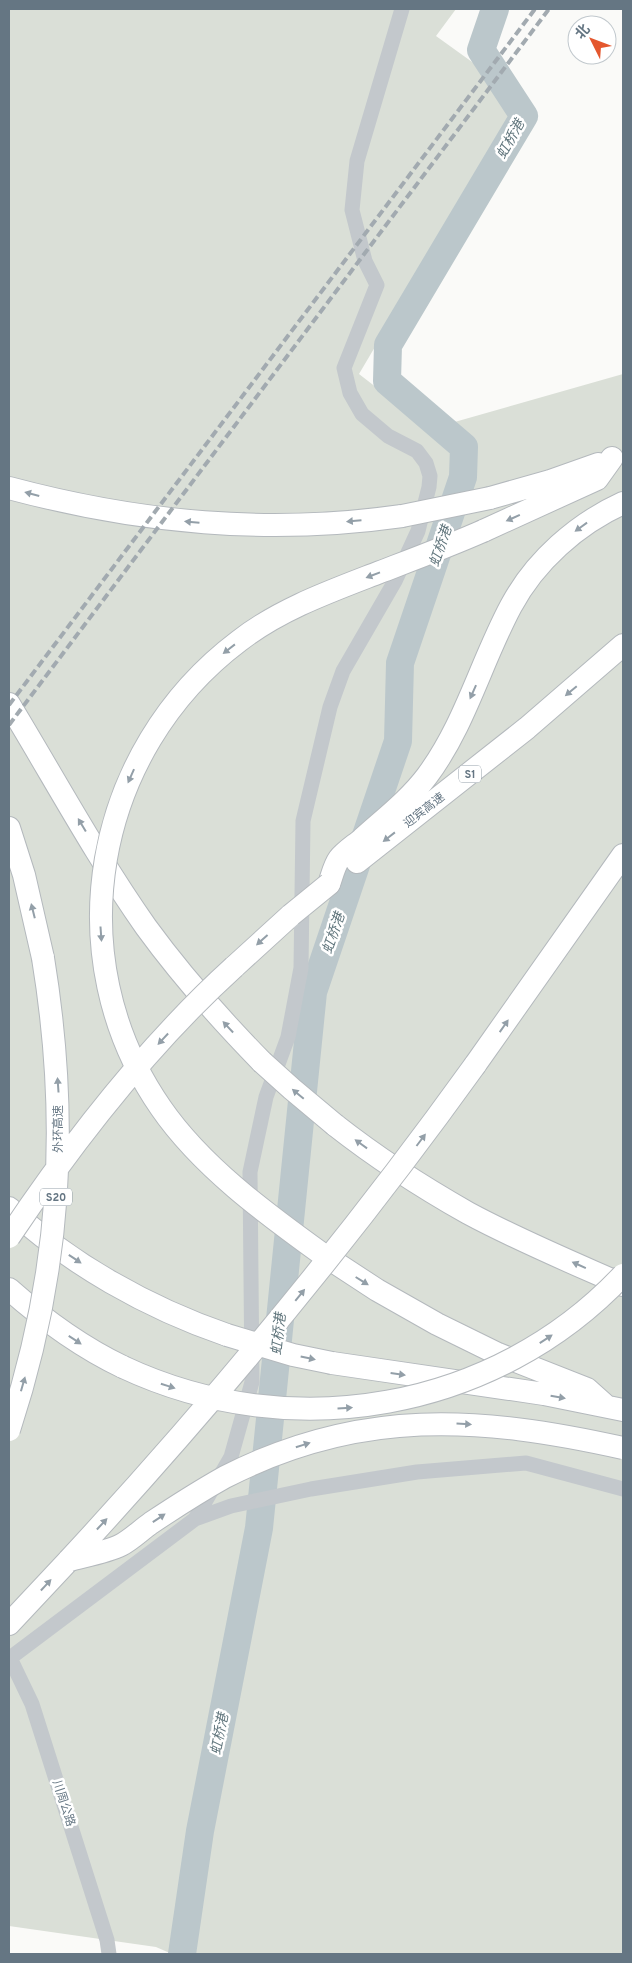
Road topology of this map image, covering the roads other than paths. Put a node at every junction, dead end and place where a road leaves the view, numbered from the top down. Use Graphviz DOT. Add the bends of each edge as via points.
graph roads {
  1 [pos="402,9"];
  2 [pos="618,456"];
  3 [pos="9,488"];
  4 [pos="623,503"];
  5 [pos="615,652"];
  6 [pos="9,704"];
  7 [pos="9,828"];
  8 [pos="623,855"];
  9 [pos="329,884"];
  10 [pos="9,1208"];
  11 [pos="9,1237"];
  12 [pos="623,1275"];
  13 [pos="623,1285"];
  14 [pos="9,1289"];
  15 [pos="615,1408"];
  16 [pos="9,1430"];
  17 [pos="623,1448"];
  18 [pos="623,1489"];
  19 [pos="195,1519"];
  20 [pos="69,1560"];
  21 [pos="9,1624"];
  22 [pos="9,1657"];
  23 [pos="109,1954"];
  1 -- 19 [label="street" via="357,161 352,210 365,262 377,284 344,368 350,393 362,414 388,436 417,451 426,463 429,487 418,531 395,581 343,671 330,707 306,812 301,968 288,1037 266,1097 250,1172 252,1382 232,1457"];
  2 -- 3 [label="highway, one-way, bridge" via="550,482 490,498 402,516 287,526 194,523 100,510"];
  2 -- 15 [label="highway, one-way, bridge" via="597,478 483,531 304,603 263,624 218,657 180,697 148,742 124,792 108,845 101,900 103,955 114,1009 134,1060 161,1108 195,1148 239,1189 322,1254 377,1290 506,1358 588,1389"];
  4 -- 9 [label="highway, one-way" via="573,533 539,566 511,605 456,728 436,763 402,803 339,859"];
  5 -- 9 [label="highway, 迎宾高速 / S1, one-way" via="527,728"];
  13 -- 6 [label="highway, one-way, bridge" via="470,1214 395,1169 335,1125 262,1062 200,996 122,892"];
  16 -- 7 [label="highway, 外环高速 / S20, one-way, bridge" via="40,1315 49,1262 59,1138 51,1005 24,875"];
  20 -- 8 [label="highway, one-way, bridge" via="168,1451 284,1314 395,1174"];
  9 -- 11 [label="highway, 迎宾高速 / S1, one-way, bridge" via="220,979 143,1060 72,1147"];
  10 -- 15 [label="highway, one-way, bridge" via="110,1281 171,1313 227,1335 332,1363 544,1394"];
  14 -- 12 [label="highway, one-way, bridge" via="72,1339 123,1367 164,1384 194,1394 255,1406 318,1409 379,1404 466,1380 514,1358 572,1321"];
  20 -- 17 [label="highway, one-way, bridge" via="121,1546 186,1500 246,1467 297,1447 350,1433 404,1425 466,1424 541,1432"];
  18 -- 19 [label="street" via="526,1463 416,1472 311,1489 232,1506"];
  19 -- 22 [label="street"];
  21 -- 20 [label="highway, one-way"];
  22 -- 23 [label="street, 川周公路" via="32,1704"];
}
